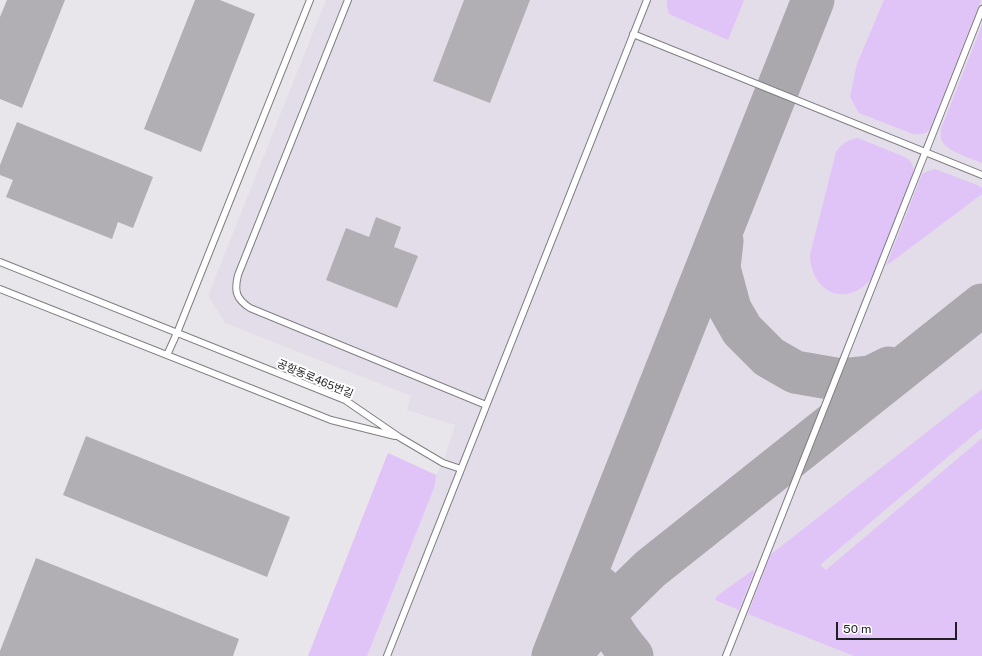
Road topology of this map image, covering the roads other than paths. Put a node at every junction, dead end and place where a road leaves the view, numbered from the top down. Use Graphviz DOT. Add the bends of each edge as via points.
graph roads {
  1 [pos="310,0"];
  2 [pos="348,0"];
  3 [pos="647,0"];
  4 [pos="982,9"];
  5 [pos="633,34"];
  6 [pos="925,153"];
  7 [pos="982,175"];
  8 [pos="0,262"];
  9 [pos="0,289"];
  10 [pos="177,333"];
  11 [pos="167,355"];
  12 [pos="486,405"];
  13 [pos="399,437"];
  14 [pos="461,470"];
  15 [pos="387,656"];
  16 [pos="726,656"];
  1 -- 10 [label="lane"];
  2 -- 12 [label="lane" via="238,275 237,293 241,302 250,308"];
  3 -- 5 [label="lane"];
  4 -- 6 [label="lane"];
  5 -- 6 [label="lane"];
  5 -- 12 [label="lane"];
  6 -- 7 [label="lane"];
  6 -- 16 [label="lane"];
  8 -- 10 [label="lane, 공항동로465번길"];
  9 -- 11 [label="lane"];
  10 -- 11 [label="lane"];
  10 -- 13 [label="lane, 공항동로465번길" via="345,400"];
  11 -- 13 [label="lane" via="331,420"];
  12 -- 14 [label="lane"];
  13 -- 14 [label="lane"];
  14 -- 15 [label="lane"];
}
